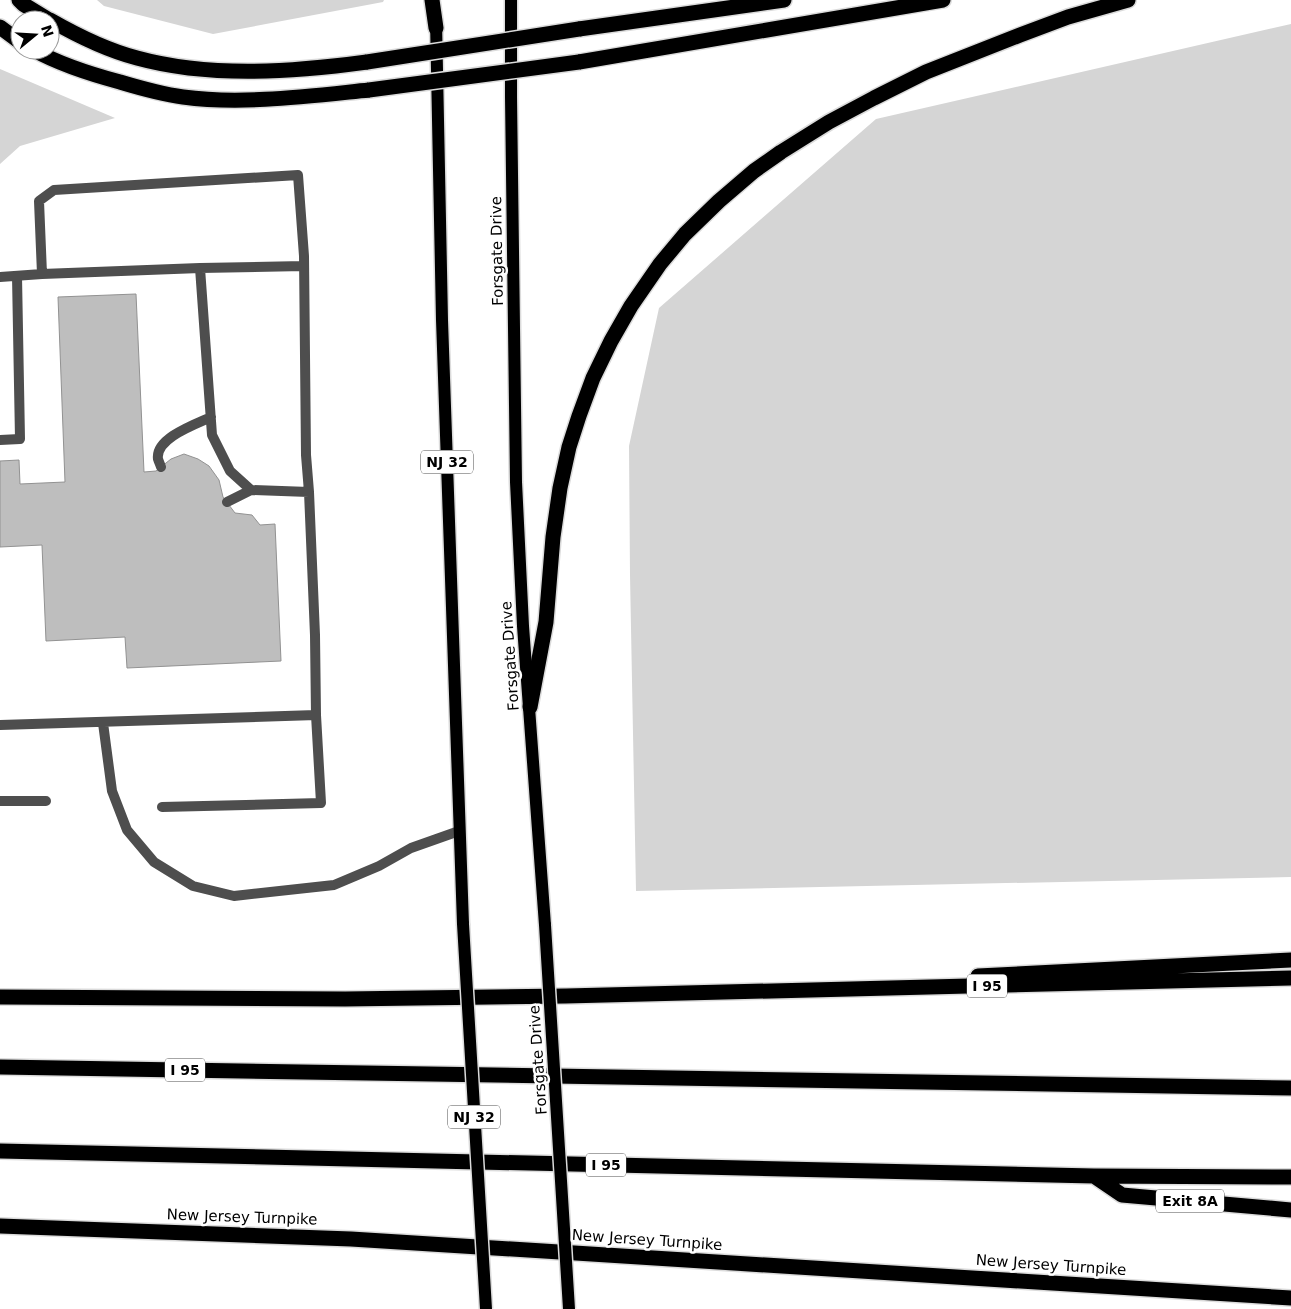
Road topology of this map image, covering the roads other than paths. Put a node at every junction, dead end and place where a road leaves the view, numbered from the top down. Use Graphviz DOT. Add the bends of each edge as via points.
graph roads {
  1 [pos="19,0"];
  2 [pos="434,0"];
  3 [pos="511,0"];
  4 [pos="784,0"];
  5 [pos="943,0"];
  6 [pos="1128,0"];
  7 [pos="33,10"];
  8 [pos="60,25"];
  9 [pos="436,28"];
  10 [pos="53,60"];
  11 [pos="304,266"];
  12 [pos="200,268"];
  13 [pos="42,274"];
  14 [pos="17,276"];
  15 [pos="0,277"];
  16 [pos="211,418"];
  17 [pos="0,440"];
  18 [pos="161,467"];
  19 [pos="251,490"];
  20 [pos="309,492"];
  21 [pos="227,502"];
  22 [pos="530,706"];
  23 [pos="316,715"];
  24 [pos="103,723"];
  25 [pos="0,725"];
  26 [pos="0,801"];
  27 [pos="46,801"];
  28 [pos="162,806"];
  29 [pos="459,831"];
  30 [pos="1291,960"];
  31 [pos="1291,978"];
  32 [pos="566,996"];
  33 [pos="0,997"];
  34 [pos="0,1068"];
  35 [pos="1291,1084"];
  36 [pos="1194,1086"];
  37 [pos="1291,1088"];
  38 [pos="0,1151"];
  39 [pos="1094,1176"];
  40 [pos="1291,1178"];
  41 [pos="1291,1210"];
  42 [pos="0,1226"];
  43 [pos="1291,1298"];
  44 [pos="486,1309"];
  45 [pos="569,1309"];
  1 -- 7 [label="highway"];
  2 -- 9 [label="highway"];
  3 -- 22 [label="main road, Forsgate Drive" via="516,482"];
  4 -- 8 [label="highway, bridge" via="367,62 286,70 192,68 138,58 112,50"];
  5 -- 10 [label="highway, bridge" via="579,62 370,90 248,99 156,93"];
  6 -- 22 [label="highway" via="1068,17 926,72 828,122 754,171 685,234 631,306 611,342 579,416 560,488 546,622"];
  9 -- 29 [label="main road, NJ 32"];
  11 -- 12 [label="lane"];
  11 -- 13 [label="lane" via="298,175 54,190 39,201"];
  11 -- 20 [label="lane"];
  12 -- 13 [label="lane"];
  12 -- 16 [label="lane"];
  13 -- 14 [label="lane"];
  14 -- 15 [label="lane"];
  14 -- 17 [label="lane" via="20,440"];
  16 -- 18 [label="lane" via="170,437 161,447 158,458"];
  16 -- 19 [label="lane" via="212,435 230,471"];
  19 -- 20 [label="lane"];
  19 -- 21 [label="lane"];
  20 -- 23 [label="lane"];
  22 -- 45 [label="main road, Forsgate Drive, bridge"];
  23 -- 24 [label="lane"];
  23 -- 28 [label="lane" via="321,803"];
  24 -- 25 [label="lane"];
  24 -- 29 [label="lane" via="112,791 127,830 154,862 193,886 234,896 334,884 379,866 411,848"];
  26 -- 27 [label="lane"];
  29 -- 44 [label="main road, NJ 32, bridge"];
  30 -- 32 [label="highway"];
  31 -- 32 [label="highway, I 95"];
  32 -- 33 [label="highway, I 95" via="345,999"];
  34 -- 36 [label="highway, I 95"];
  35 -- 36 [label="highway"];
  36 -- 37 [label="highway, I 95"];
  38 -- 39 [label="highway, I 95"];
  39 -- 40 [label="highway, I 95"];
  39 -- 41 [label="highway, Exit 8A" via="1122,1195"];
  42 -- 43 [label="highway, New Jersey Turnpike" via="351,1239"];
}
